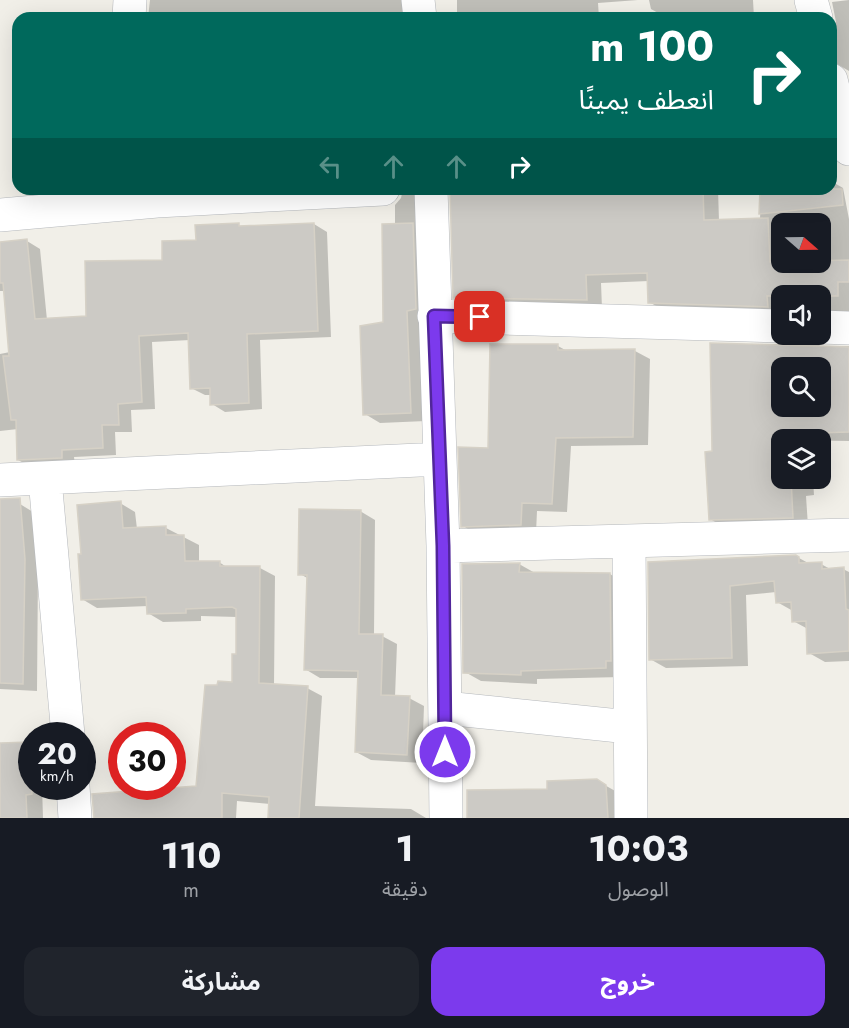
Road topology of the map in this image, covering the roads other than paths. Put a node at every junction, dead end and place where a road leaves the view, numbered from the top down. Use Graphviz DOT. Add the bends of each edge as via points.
graph roads {
  1 [pos="837,106"];
  2 [pos="849,149"];
  3 [pos="156,195"];
  4 [pos="431,195"];
  5 [pos="0,215"];
  6 [pos="434,316"];
  7 [pos="771,326"];
  8 [pos="831,327"];
  9 [pos="849,328"];
  10 [pos="440,459"];
  11 [pos="45,479"];
  12 [pos="0,480"];
  13 [pos="849,535"];
  14 [pos="629,543"];
  15 [pos="443,546"];
  16 [pos="445,708"];
  17 [pos="67,722"];
  18 [pos="629,727"];
  19 [pos="74,800"];
  20 [pos="75,818"];
  21 [pos="446,818"];
  22 [pos="630,818"];
  1 -- 2 [label="street"];
  3 -- 5 [label="street"];
  4 -- 6 [label="street"];
  6 -- 7 [label="street"];
  6 -- 10 [label="street"];
  8 -- 9 [label="street"];
  10 -- 11 [label="street"];
  10 -- 15 [label="street"];
  11 -- 12 [label="street"];
  11 -- 17 [label="street"];
  13 -- 14 [label="street"];
  14 -- 15 [label="street"];
  14 -- 18 [label="street"];
  15 -- 16 [label="street"];
  16 -- 18 [label="street"];
  16 -- 21 [label="street"];
  18 -- 22 [label="street"];
  19 -- 20 [label="street"];
}
